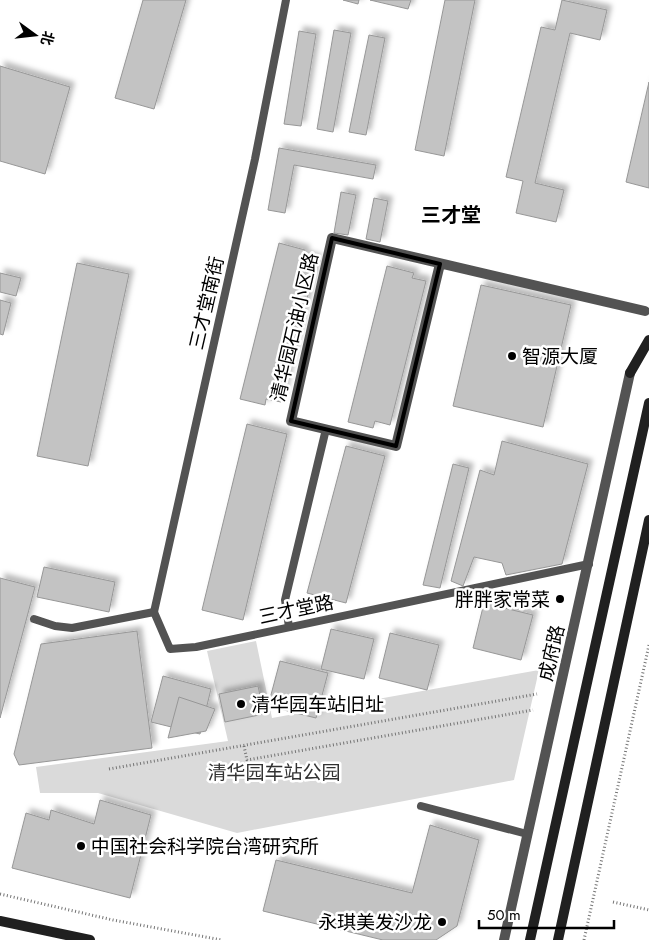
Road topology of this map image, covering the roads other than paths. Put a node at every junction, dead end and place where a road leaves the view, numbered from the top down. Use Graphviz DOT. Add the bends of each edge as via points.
graph roads {
  1 [pos="286,0"];
  2 [pos="440,264"];
  3 [pos="645,311"];
  4 [pos="649,340"];
  5 [pos="630,373"];
  6 [pos="649,403"];
  7 [pos="326,430"];
  8 [pos="649,520"];
  9 [pos="589,564"];
  10 [pos="154,612"];
  11 [pos="34,619"];
  12 [pos="289,627"];
  13 [pos="420,806"];
  14 [pos="527,834"];
  15 [pos="0,921"];
  16 [pos="90,940"];
  17 [pos="504,940"];
  18 [pos="530,940"];
  19 [pos="558,940"];
  1 -- 10 [label="lane, 三才堂南街" via="255,159"];
  2 -- 3 [label="street, 清华园石油小区路"];
  2 -- 7 [label="street, 清华园石油小区路" via="396,446"];
  2 -- 7 [label="street, 清华园石油小区路" via="332,238 291,421"];
  4 -- 5 [label="main road"];
  5 -- 9 [label="street, 成府路"];
  6 -- 18 [label="main road"];
  7 -- 12 [label="lane" via="286,600"];
  8 -- 19 [label="main road"];
  9 -- 12 [label="lane, 三才堂路"];
  9 -- 14 [label="street, 成府路"];
  10 -- 11 [label="lane" via="72,628"];
  10 -- 12 [label="lane, 三才堂路" via="170,649 196,647"];
  13 -- 14 [label="lane"];
  14 -- 17 [label="street, 成府路"];
  15 -- 16 [label="main road"];
}
